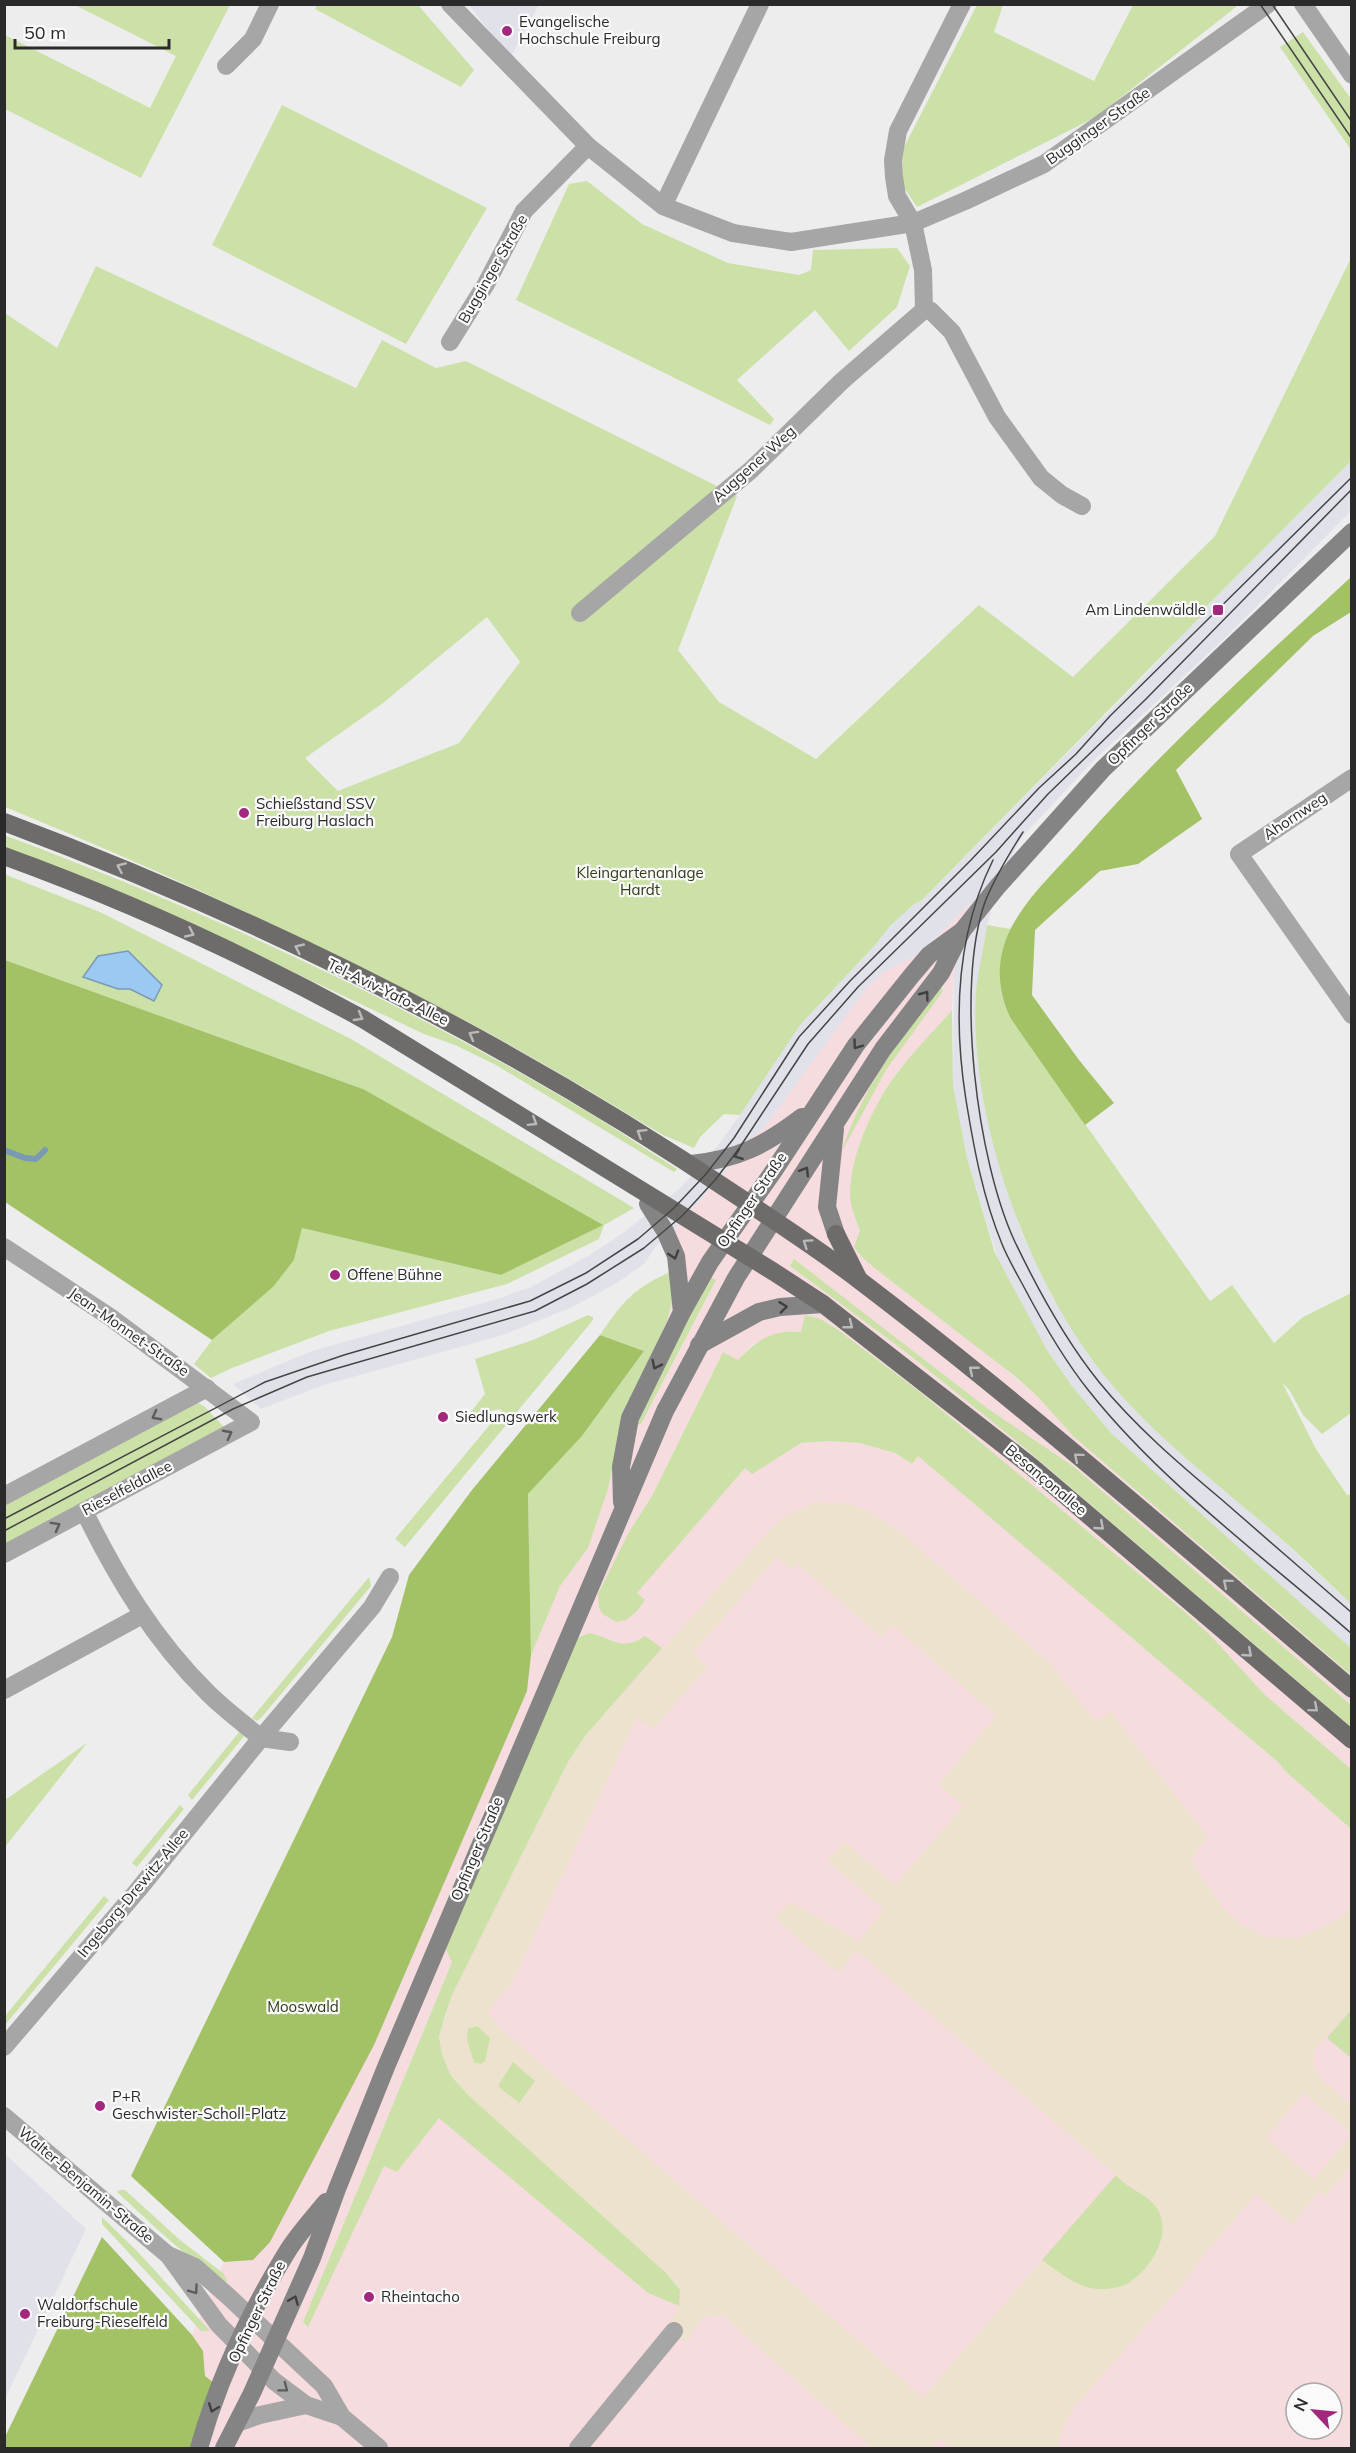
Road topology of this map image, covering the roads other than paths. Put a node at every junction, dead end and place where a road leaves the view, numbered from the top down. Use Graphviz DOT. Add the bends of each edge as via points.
graph roads {
  1 [pos="270,4"];
  2 [pos="450,4"];
  3 [pos="760,4"];
  4 [pos="962,4"];
  5 [pos="1268,4"];
  6 [pos="1303,4"];
  7 [pos="226,66"];
  8 [pos="1352,75"];
  9 [pos="588,146"];
  10 [pos="663,206"];
  11 [pos="913,223"];
  12 [pos="924,310"];
  13 [pos="450,342"];
  14 [pos="1082,506"];
  15 [pos="1352,532"];
  16 [pos="580,613"];
  17 [pos="1352,778"];
  18 [pos="4,822"];
  19 [pos="4,856"];
  20 [pos="962,931"];
  21 [pos="1352,1015"];
  22 [pos="813,1109"];
  23 [pos="836,1122"];
  24 [pos="691,1164"];
  25 [pos="609,1170"];
  26 [pos="750,1204"];
  27 [pos="774,1220"];
  28 [pos="724,1240"];
  29 [pos="4,1247"];
  30 [pos="750,1256"];
  31 [pos="858,1279"];
  32 [pos="823,1304"];
  33 [pos="682,1312"];
  34 [pos="698,1346"];
  35 [pos="207,1388"];
  36 [pos="251,1422"];
  37 [pos="4,1496"];
  38 [pos="622,1510"];
  39 [pos="84,1511"];
  40 [pos="4,1554"];
  41 [pos="390,1577"];
  42 [pos="142,1615"];
  43 [pos="1352,1689"];
  44 [pos="4,1690"];
  45 [pos="261,1738"];
  46 [pos="1352,1740"];
  47 [pos="290,1742"];
  48 [pos="4,2047"];
  49 [pos="4,2116"];
  50 [pos="337,2189"];
  51 [pos="168,2255"];
  52 [pos="251,2318"];
  53 [pos="674,2331"];
  54 [pos="275,2341"];
  55 [pos="238,2346"];
  56 [pos="262,2369"];
  57 [pos="306,2405"];
  58 [pos="342,2417"];
  59 [pos="237,2423"];
  60 [pos="199,2448"];
  61 [pos="224,2448"];
  62 [pos="379,2448"];
  63 [pos="578,2448"];
  1 -- 7 [label="street" via="253,39"];
  2 -- 9 [label="street, Bugginger Straße"];
  3 -- 10 [label="street"];
  4 -- 11 [label="street" via="898,131 893,160 897,196"];
  5 -- 11 [label="street, Bugginger Straße" via="1044,164"];
  6 -- 8 [label="street"];
  9 -- 10 [label="street, Bugginger Straße"];
  9 -- 13 [label="street, Bugginger Straße" via="524,211"];
  10 -- 11 [label="street, Bugginger Straße" via="733,233 791,242"];
  11 -- 12 [label="street" via="922,270"];
  12 -- 14 [label="street" via="931,311 952,332 997,417 1041,478"];
  12 -- 16 [label="street, Auggener Weg" via="842,381 751,470"];
  15 -- 20 [label="main road, Opfinger Straße" via="1103,769"];
  17 -- 21 [label="street, Ahornweg" via="1239,854"];
  24 -- 18 [label="main road, Tel-Aviv-Yafo-Allee, one-way" via="568,1088 443,1018 103,859"];
  19 -- 25 [label="main road, one-way" via="91,888 310,990"];
  20 -- 22 [label="main road, Opfinger Straße, one-way" via="929,955 892,998"];
  23 -- 20 [label="main road, Opfinger Straße, one-way" via="883,1049 941,974"];
  22 -- 24 [label="main road, one-way" via="781,1133 740,1155"];
  22 -- 26 [label="main road, Opfinger Straße"];
  27 -- 23 [label="main road, Opfinger Straße, one-way"];
  23 -- 31 [label="main road" via="828,1207"];
  24 -- 26 [label="main road, Tel-Aviv-Yafo-Allee"];
  25 -- 28 [label="main road"];
  25 -- 33 [label="main road, one-way" via="648,1204 665,1231 676,1256"];
  26 -- 27 [label="main road"];
  26 -- 28 [label="main road, Opfinger Straße"];
  27 -- 30 [label="main road, Opfinger Straße"];
  31 -- 27 [label="main road, one-way"];
  28 -- 30 [label="main road, Besançonallee"];
  28 -- 33 [label="main road, Opfinger Straße"];
  29 -- 35 [label="street, Jean-Monnet-Straße"];
  30 -- 32 [label="main road, Besançonallee"];
  30 -- 34 [label="main road, Opfinger Straße"];
  43 -- 31 [label="main road, one-way" via="1027,1414"];
  34 -- 32 [label="main road, one-way" via="759,1311"];
  32 -- 46 [label="main road, Besançonallee, one-way" via="1032,1467"];
  33 -- 38 [label="main road, Opfinger Straße, one-way" via="630,1418 621,1467"];
  34 -- 38 [label="main road, Opfinger Straße"];
  35 -- 36 [label="street, Jean-Monnet-Straße"];
  35 -- 37 [label="street, one-way"];
  39 -- 36 [label="street, Rieselfeldallee, one-way"];
  38 -- 50 [label="main road, Opfinger Straße" via="434,1950"];
  40 -- 39 [label="street, Rieselfeldallee, one-way"];
  39 -- 42 [label="street" via="110,1564"];
  41 -- 45 [label="street, Ingeborg-Drewitz-Allee" via="372,1607"];
  42 -- 44 [label="street"];
  42 -- 45 [label="street" via="208,1693"];
  45 -- 47 [label="street"];
  45 -- 48 [label="street, Ingeborg-Drewitz-Allee"];
  49 -- 51 [label="street, Walter-Benjamin-Straße"];
  50 -- 52 [label="main road, Opfinger Straße" via="288,2251"];
  54 -- 50 [label="main road, Opfinger Straße, one-way"];
  51 -- 52 [label="street, Walter-Benjamin-Straße" via="195,2268"];
  51 -- 55 [label="street, Walter-Benjamin-Straße, one-way"];
  52 -- 54 [label="street, Walter-Benjamin-Straße"];
  52 -- 55 [label="main road, Opfinger Straße"];
  53 -- 63 [label="street"];
  54 -- 56 [label="main road, Opfinger Straße"];
  54 -- 58 [label="street, Walter-Benjamin-Straße" via="324,2386"];
  55 -- 56 [label="street, Walter-Benjamin-Straße"];
  55 -- 60 [label="main road, Opfinger Straße, one-way"];
  56 -- 57 [label="street, Walter-Benjamin-Straße, one-way"];
  56 -- 59 [label="main road, Opfinger Straße"];
  57 -- 58 [label="street"];
  57 -- 59 [label="street"];
  58 -- 62 [label="street"];
  59 -- 61 [label="main road, Opfinger Straße"];
}
